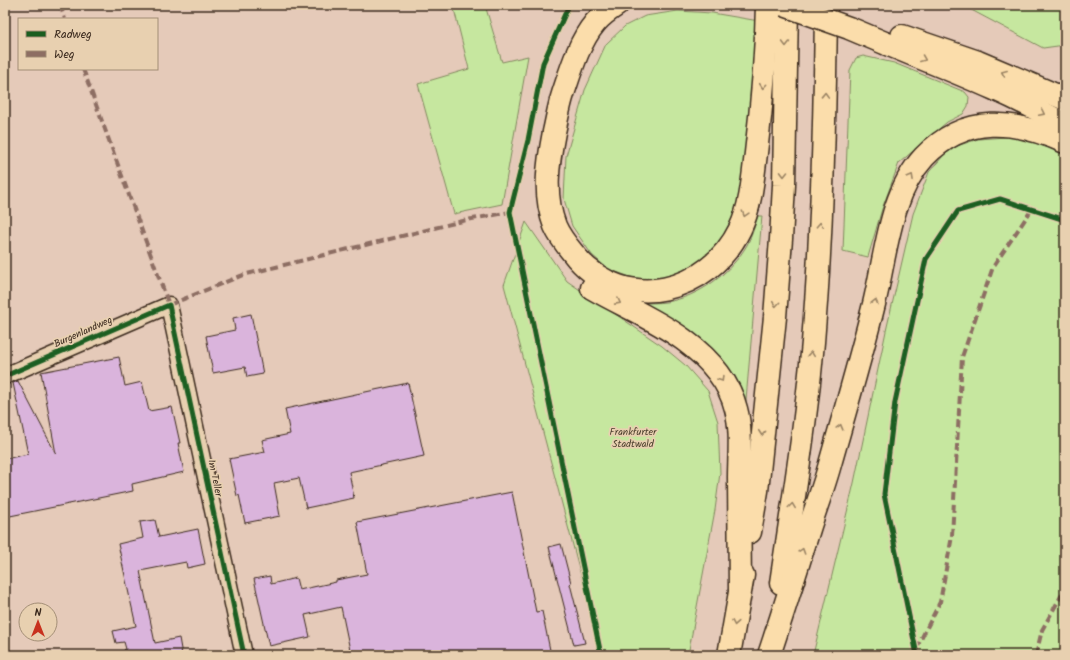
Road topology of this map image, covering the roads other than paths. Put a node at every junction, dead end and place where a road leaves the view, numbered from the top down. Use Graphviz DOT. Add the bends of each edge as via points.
graph roads {
  1 [pos="600,5"];
  2 [pos="617,5"];
  3 [pos="767,5"];
  4 [pos="784,5"];
  5 [pos="787,5"];
  6 [pos="822,5"];
  7 [pos="826,5"];
  8 [pos="889,38"];
  9 [pos="1065,99"];
  10 [pos="1065,125"];
  11 [pos="1065,142"];
  12 [pos="169,305"];
  13 [pos="5,376"];
  14 [pos="740,590"];
  15 [pos="244,655"];
  16 [pos="729,655"];
  17 [pos="769,655"];
  1 -- 14 [label="highway, one-way" via="579,30 558,75 538,167 541,217 548,238 564,266 577,278 684,340 714,368 731,396 736,409 740,450"];
  3 -- 2 [label="highway, one-way" via="758,132 750,196 741,228 723,256 706,271 680,285 652,290 620,286 592,272 561,239 549,206 547,179 550,154 560,104 571,71 585,39 595,24"];
  4 -- 8 [label="highway, bridge" via="849,28"];
  5 -- 14 [label="highway, one-way" via="784,185 780,246 757,491"];
  6 -- 8 [label="highway"];
  17 -- 7 [label="highway, one-way" via="793,499 815,318 822,188"];
  9 -- 8 [label="highway, one-way" via="978,62"];
  8 -- 10 [label="highway, one-way"];
  17 -- 11 [label="highway, one-way" via="829,467 875,303 894,216 900,197 914,172 937,146 970,128 985,125 1016,126"];
  12 -- 13 [label="street, Burgenlandweg"];
  12 -- 15 [label="street, Im Teller"];
  14 -- 16 [label="highway, one-way"];
}
